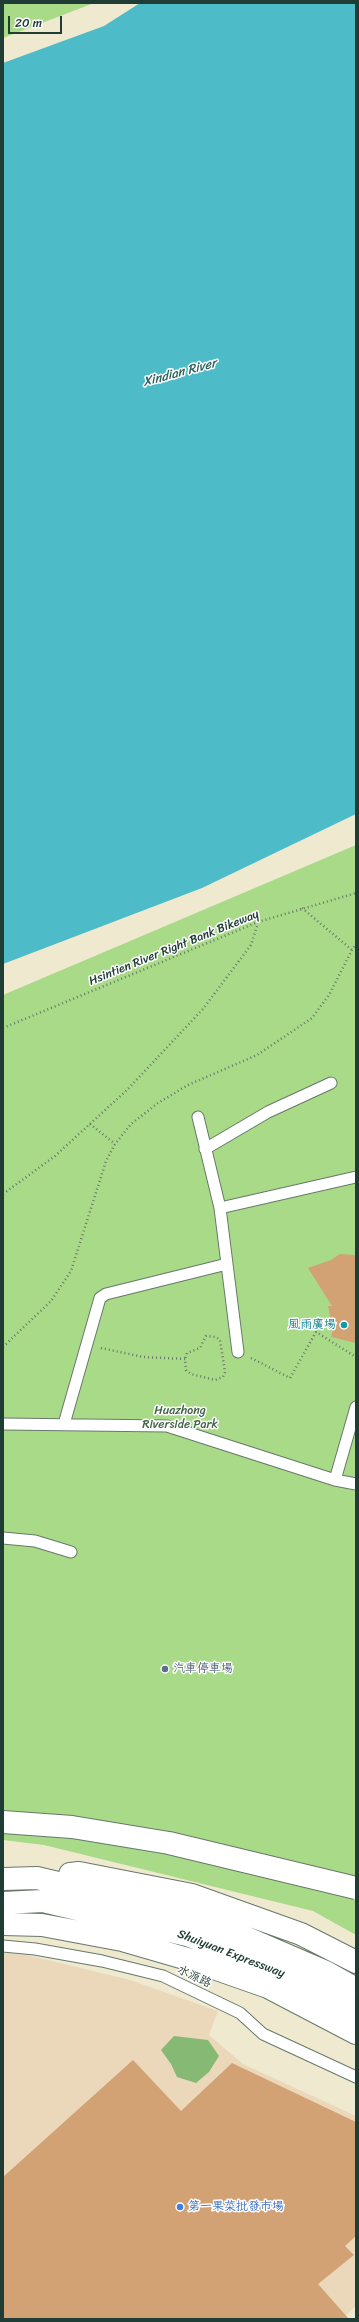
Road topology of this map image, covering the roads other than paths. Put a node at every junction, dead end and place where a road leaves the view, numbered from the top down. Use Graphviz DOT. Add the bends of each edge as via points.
graph roads {
  1 [pos="331,1083"];
  2 [pos="198,1117"];
  3 [pos="205,1149"];
  4 [pos="356,1177"];
  5 [pos="220,1208"];
  6 [pos="227,1264"];
  7 [pos="238,1352"];
  8 [pos="356,1407"];
  9 [pos="3,1424"];
  10 [pos="64,1424"];
  11 [pos="335,1480"];
  12 [pos="356,1484"];
  13 [pos="3,1538"];
  14 [pos="71,1552"];
  15 [pos="4,1816"];
  16 [pos="37,1878"];
  17 [pos="3,1879"];
  18 [pos="356,1888"];
  19 [pos="356,1897"];
  20 [pos="3,1903"];
  21 [pos="3,1924"];
  22 [pos="3,1946"];
  23 [pos="356,1962"];
  24 [pos="356,1989"];
  25 [pos="356,2014"];
  26 [pos="356,2033"];
  27 [pos="356,2077"];
  1 -- 3 [label="lane" via="268,1112"];
  2 -- 3 [label="lane"];
  3 -- 5 [label="lane"];
  4 -- 5 [label="lane"];
  5 -- 6 [label="lane"];
  6 -- 7 [label="lane"];
  6 -- 10 [label="lane" via="106,1294 100,1298"];
  8 -- 11 [label="lane"];
  9 -- 10 [label="lane"];
  10 -- 11 [label="lane" via="167,1426"];
  11 -- 12 [label="lane"];
  13 -- 14 [label="lane" via="35,1541"];
  15 -- 18 [label="highway, bridge" via="169,1843"];
  15 -- 19 [label="lane"];
  16 -- 17 [label="highway, Shuiyuan Expressway"];
  16 -- 23 [label="highway" via="79,1873 192,1895 301,1934"];
  16 -- 24 [label="highway, Shuiyuan Expressway" via="196,1916 326,1972"];
  20 -- 25 [label="highway, Shuiyuan Expressway" via="43,1901 187,1935 258,1962 327,1995"];
  21 -- 26 [label="highway" via="42,1925 122,1940 191,1960 268,1987"];
  22 -- 27 [label="lane, 水源路" via="102,1961 163,1976 240,2013 263,2034"];
}
